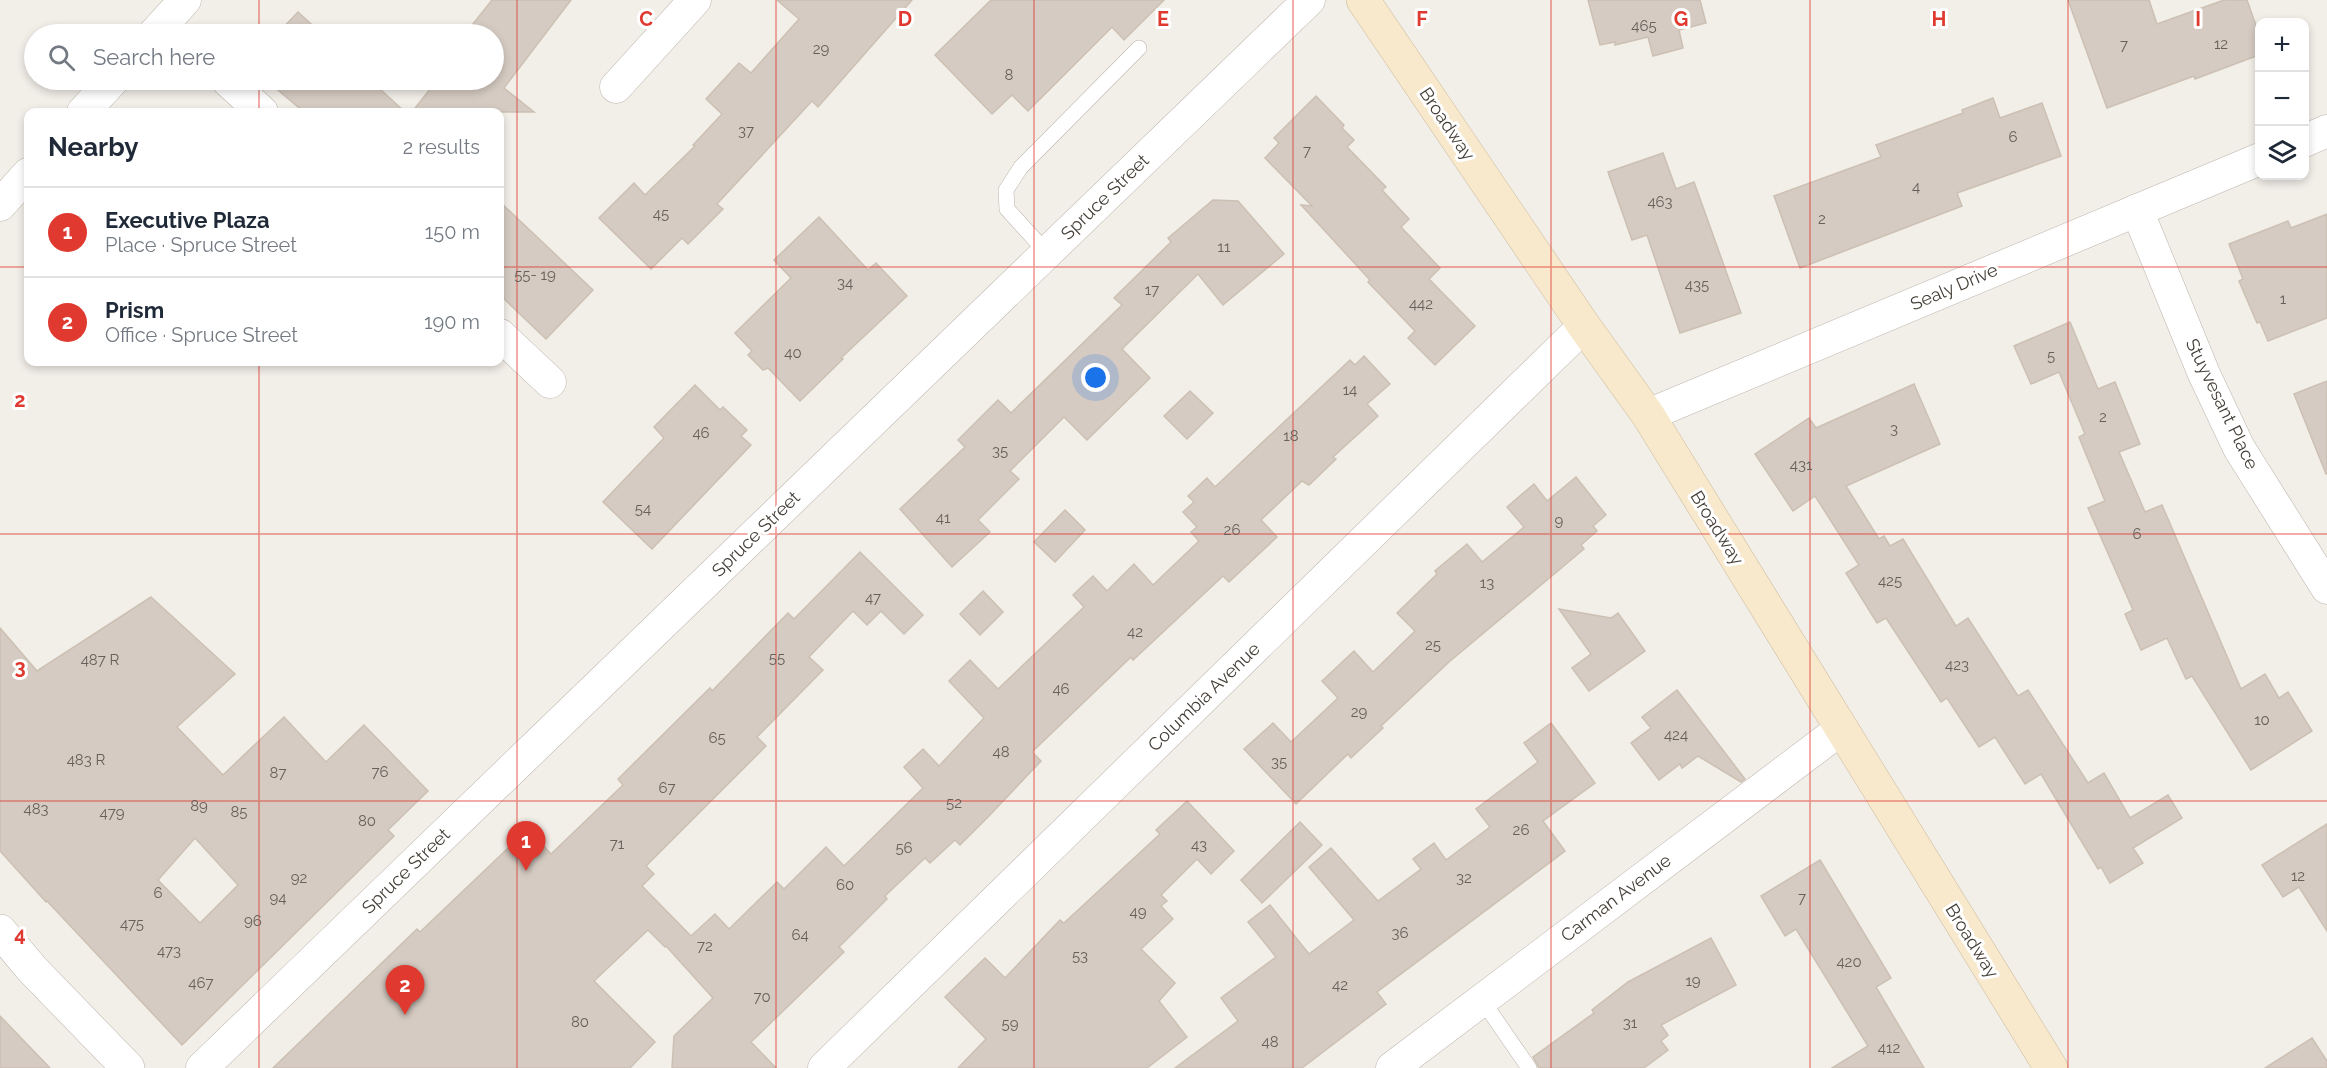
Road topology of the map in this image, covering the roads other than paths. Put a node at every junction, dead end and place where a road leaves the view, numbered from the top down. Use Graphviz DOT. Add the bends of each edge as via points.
graph roads {
  1 [pos="695,0"];
  2 [pos="1309,0"];
  3 [pos="1363,0"];
  4 [pos="1139,48"];
  5 [pos="616,87"];
  6 [pos="104,90"];
  7 [pos="238,90"];
  8 [pos="87,108"];
  9 [pos="258,108"];
  10 [pos="2327,131"];
  11 [pos="2309,139"];
  12 [pos="2255,161"];
  13 [pos="24,179"];
  14 [pos="0,206"];
  15 [pos="2137,210"];
  16 [pos="1047,253"];
  17 [pos="1584,326"];
  18 [pos="504,339"];
  19 [pos="550,382"];
  20 [pos="1648,416"];
  21 [pos="2327,588"];
  22 [pos="1841,729"];
  23 [pos="0,931"];
  24 [pos="1482,1000"];
  25 [pos="128,1068"];
  26 [pos="202,1068"];
  27 [pos="824,1068"];
  28 [pos="1392,1068"];
  29 [pos="1529,1068"];
  30 [pos="2051,1068"];
  1 -- 5 [label="street"];
  2 -- 16 [label="street, Spruce Street"];
  3 -- 17 [label="main road, Broadway"];
  4 -- 16 [label="lane" via="1021,167 1006,190 1007,209"];
  6 -- 8 [label="street"];
  7 -- 9 [label="street"];
  10 -- 11 [label="street"];
  12 -- 15 [label="street, Sealy Drive"];
  13 -- 14 [label="street"];
  15 -- 20 [label="street, Sealy Drive"];
  15 -- 21 [label="street, Stuyvesant Place" via="2204,374 2239,448"];
  16 -- 26 [label="street, Spruce Street"];
  17 -- 20 [label="main road, Broadway"];
  17 -- 27 [label="street, Columbia Avenue"];
  18 -- 19 [label="street"];
  20 -- 22 [label="main road, Broadway"];
  22 -- 24 [label="street, Carman Avenue"];
  22 -- 30 [label="main road, Broadway"];
  23 -- 25 [label="street"];
  24 -- 28 [label="street, Carman Avenue"];
  24 -- 29 [label="lane"];
}
